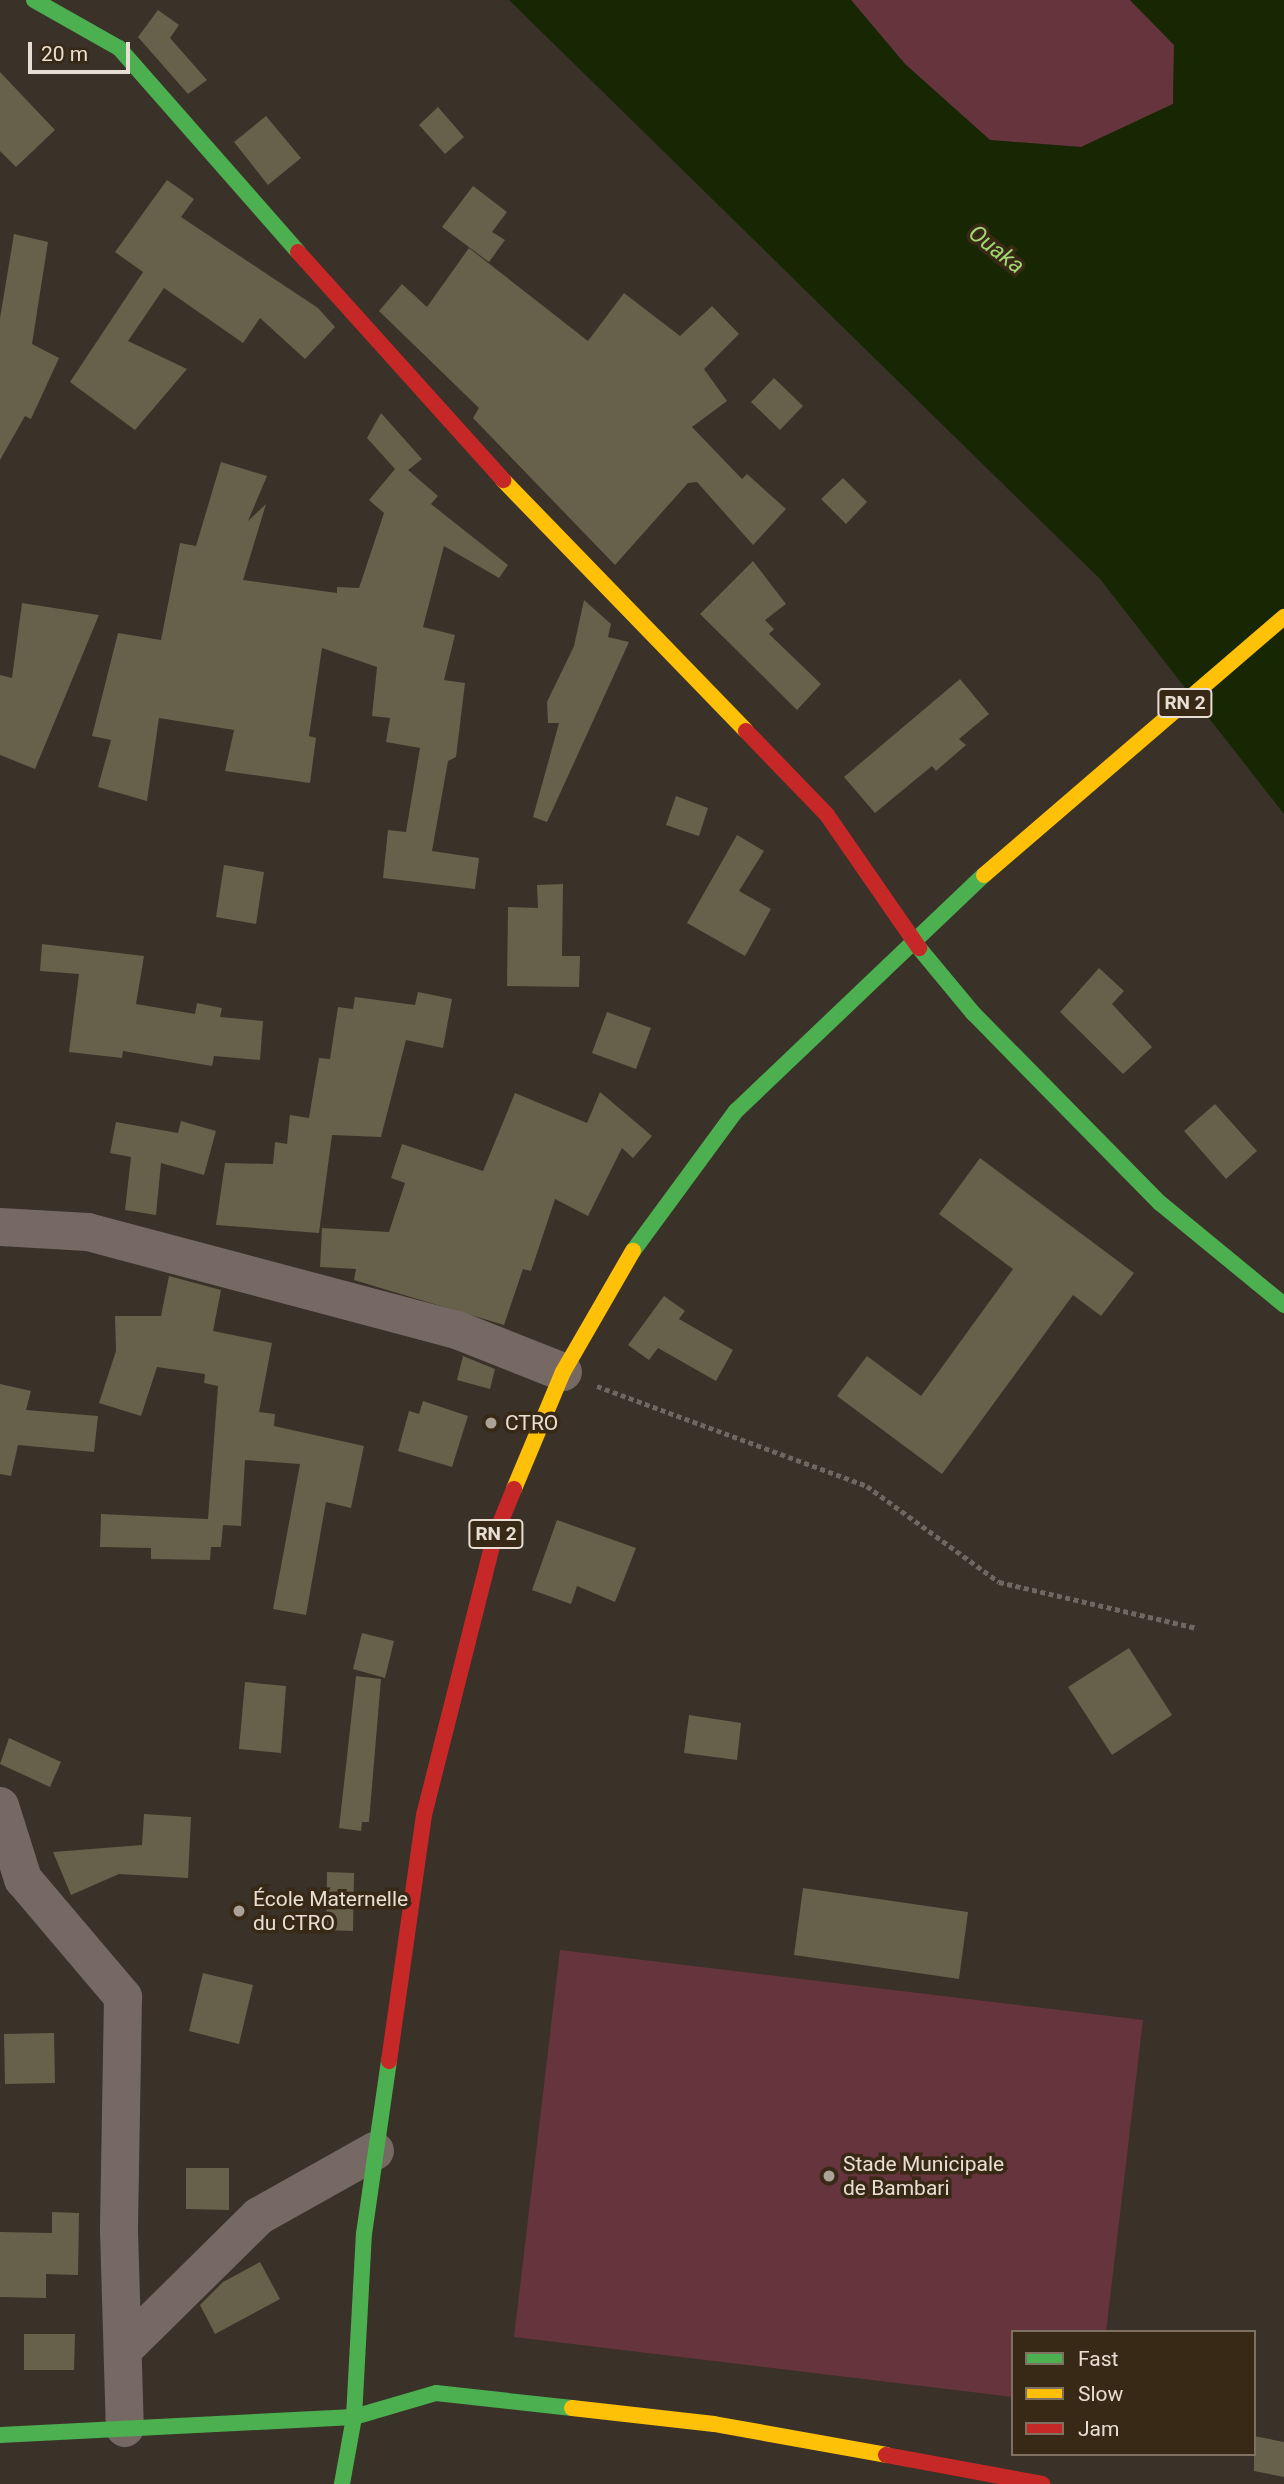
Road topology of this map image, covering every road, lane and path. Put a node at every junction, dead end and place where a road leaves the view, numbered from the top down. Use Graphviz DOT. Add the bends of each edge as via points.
graph roads {
  1 [pos="34,0"];
  2 [pos="1284,617"];
  3 [pos="912,937"];
  4 [pos="0,1227"];
  5 [pos="1284,1305"];
  6 [pos="563,1372"];
  7 [pos="1196,1628"];
  8 [pos="0,1807"];
  9 [pos="375,2151"];
  10 [pos="123,2350"];
  11 [pos="354,2417"];
  12 [pos="125,2428"];
  13 [pos="0,2435"];
  14 [pos="342,2484"];
  15 [pos="1042,2484"];
  1 -- 3 [label="street" via="119,48 457,433 827,815 885,906"];
  2 -- 3 [label="street, RN 2"];
  3 -- 5 [label="street" via="973,1013 1102,1147"];
  3 -- 6 [label="street, RN 2" via="736,1111 618,1272"];
  4 -- 6 [label="street" via="88,1232 457,1330"];
  6 -- 7 [label="path" via="867,1486 999,1582"];
  6 -- 9 [label="street, RN 2" via="494,1538 424,1815"];
  8 -- 10 [label="street" via="23,1879 123,1997"];
  9 -- 10 [label="street" via="259,2216"];
  9 -- 11 [label="street, RN 2" via="364,2234"];
  10 -- 12 [label="street"];
  11 -- 12 [label="street"];
  11 -- 14 [label="street, RN 2"];
  11 -- 15 [label="street" via="436,2393 593,2406"];
  12 -- 13 [label="street"];
}
